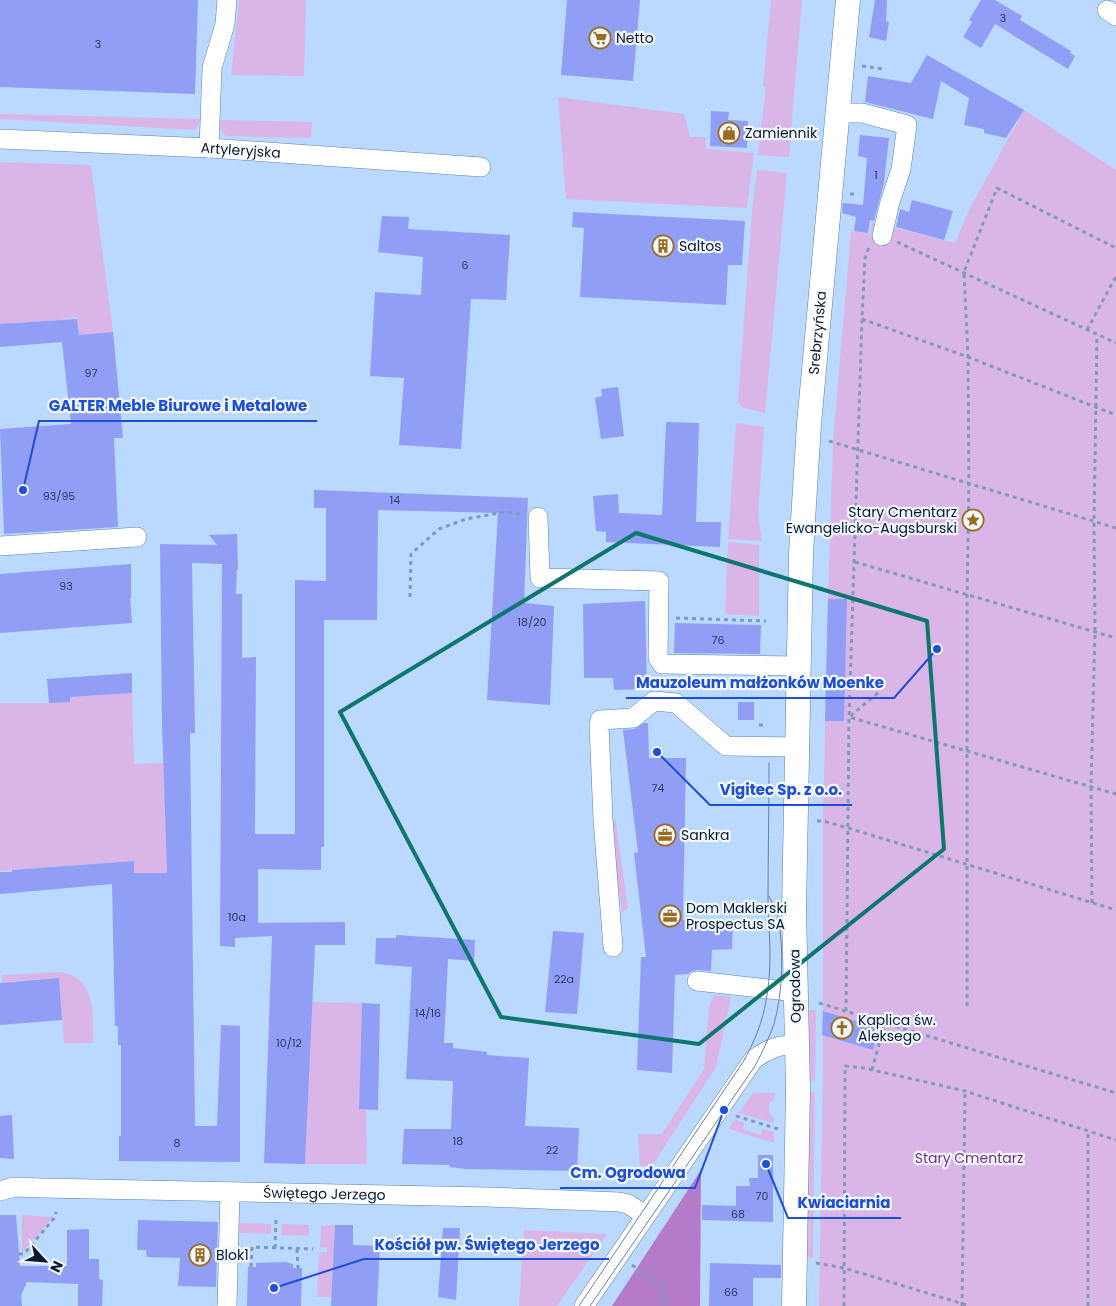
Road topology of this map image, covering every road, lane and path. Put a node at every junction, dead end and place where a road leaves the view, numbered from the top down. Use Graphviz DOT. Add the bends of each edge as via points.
graph roads {
  1 [pos="227,0"];
  2 [pos="848,0"];
  3 [pos="860,66"];
  4 [pos="884,69"];
  5 [pos="838,113"];
  6 [pos="0,139"];
  7 [pos="209,148"];
  8 [pos="481,167"];
  9 [pos="850,194"];
  10 [pos="858,194"];
  11 [pos="882,236"];
  12 [pos="1116,248"];
  13 [pos="964,272"];
  14 [pos="1116,276"];
  15 [pos="862,319"];
  16 [pos="1087,330"];
  17 [pos="1097,335"];
  18 [pos="1116,343"];
  19 [pos="968,357"];
  20 [pos="1095,406"];
  21 [pos="1116,415"];
  22 [pos="828,441"];
  23 [pos="859,451"];
  24 [pos="969,483"];
  25 [pos="538,517"];
  26 [pos="1094,521"];
  27 [pos="1116,528"];
  28 [pos="137,537"];
  29 [pos="0,546"];
  30 [pos="855,562"];
  31 [pos="967,595"];
  32 [pos="410,597"];
  33 [pos="658,618"];
  34 [pos="766,620"];
  35 [pos="1095,632"];
  36 [pos="1116,638"];
  37 [pos="798,666"];
  38 [pos="878,693"];
  39 [pos="849,717"];
  40 [pos="759,725"];
  41 [pos="764,725"];
  42 [pos="798,747"];
  43 [pos="968,751"];
  44 [pos="1091,786"];
  45 [pos="1116,794"];
  46 [pos="796,822"];
  47 [pos="848,828"];
  48 [pos="967,865"];
  49 [pos="1092,903"];
  50 [pos="1116,910"];
  51 [pos="613,947"];
  52 [pos="697,982"];
  53 [pos="795,992"];
  54 [pos="819,1003"];
  55 [pos="967,1006"];
  56 [pos="846,1011"];
  57 [pos="885,1022"];
  58 [pos="796,1044"];
  59 [pos="872,1070"];
  60 [pos="965,1091"];
  61 [pos="1116,1093"];
  62 [pos="732,1115"];
  63 [pos="779,1130"];
  64 [pos="1088,1132"];
  65 [pos="1116,1140"];
  66 [pos="0,1191"];
  67 [pos="230,1192"];
  68 [pos="56,1212"];
  69 [pos="645,1215"];
  70 [pos="276,1218"];
  71 [pos="275,1248"];
  72 [pos="297,1248"];
  73 [pos="313,1249"];
  74 [pos="19,1254"];
  75 [pos="618,1255"];
  76 [pos="816,1263"];
  77 [pos="251,1267"];
  78 [pos="298,1268"];
  79 [pos="844,1268"];
  80 [pos="962,1305"];
  81 [pos="226,1306"];
  82 [pos="584,1306"];
  83 [pos="665,1306"];
  84 [pos="794,1306"];
  85 [pos="844,1306"];
  86 [pos="970,1306"];
  87 [pos="1088,1306"];
  1 -- 7 [label="street" via="225,24 212,68"];
  2 -- 5 [label="main road, Srebrzyńska"];
  3 -- 4 [label="path"];
  5 -- 11 [label="street" via="862,113 907,125 901,169"];
  5 -- 37 [label="main road, Srebrzyńska" via="809,424"];
  6 -- 7 [label="street, Artyleryjska"];
  7 -- 8 [label="street, Artyleryjska"];
  9 -- 10 [label="path"];
  11 -- 13 [label="path"];
  11 -- 15 [label="path" via="870,245 865,258"];
  12 -- 13 [label="path" via="997,188"];
  13 -- 16 [label="path"];
  13 -- 19 [label="path"];
  14 -- 16 [label="path"];
  15 -- 19 [label="path"];
  15 -- 23 [label="path"];
  16 -- 17 [label="path"];
  17 -- 18 [label="path"];
  17 -- 20 [label="path"];
  19 -- 20 [label="path"];
  19 -- 24 [label="path"];
  20 -- 21 [label="path"];
  20 -- 26 [label="path"];
  22 -- 23 [label="path"];
  23 -- 24 [label="path"];
  23 -- 30 [label="path"];
  24 -- 26 [label="path"];
  24 -- 31 [label="path"];
  25 -- 32 [label="path" via="505,512 466,519 439,529 411,554"];
  25 -- 33 [label="street" via="540,578 659,581"];
  26 -- 27 [label="path"];
  26 -- 35 [label="path"];
  28 -- 29 [label="street"];
  30 -- 31 [label="path"];
  30 -- 39 [label="path"];
  31 -- 35 [label="path"];
  31 -- 43 [label="path"];
  33 -- 34 [label="path"];
  33 -- 37 [label="street" via="658,658 662,664"];
  35 -- 36 [label="path"];
  35 -- 44 [label="path"];
  37 -- 42 [label="main road, Ogrodowa"];
  38 -- 39 [label="path"];
  39 -- 43 [label="path"];
  39 -- 47 [label="path"];
  40 -- 41 [label="path"];
  42 -- 46 [label="main road, Ogrodowa"];
  42 -- 51 [label="street" via="726,746 672,701 654,701 633,718 600,720 603,819"];
  43 -- 44 [label="path"];
  43 -- 48 [label="path"];
  44 -- 45 [label="path"];
  44 -- 49 [label="path"];
  46 -- 47 [label="path" via="823,821"];
  46 -- 53 [label="main road, Ogrodowa"];
  47 -- 48 [label="path"];
  47 -- 56 [label="path"];
  48 -- 49 [label="path"];
  48 -- 55 [label="path"];
  49 -- 50 [label="path"];
  52 -- 53 [label="street"];
  53 -- 58 [label="main road, Ogrodowa"];
  54 -- 56 [label="path"];
  56 -- 57 [label="path"];
  57 -- 59 [label="path"];
  57 -- 61 [label="path"];
  58 -- 69 [label="street" via="781,1044 752,1060"];
  58 -- 84 [label="main road, Ogrodowa"];
  59 -- 60 [label="path"];
  59 -- 79 [label="path" via="845,1066"];
  60 -- 64 [label="path"];
  60 -- 80 [label="path"];
  62 -- 63 [label="path"];
  64 -- 65 [label="path"];
  64 -- 87 [label="path"];
  66 -- 67 [label="street, Świętego Jerzego" via="14,1188"];
  67 -- 69 [label="street, Świętego Jerzego" via="620,1202"];
  67 -- 81 [label="street"];
  68 -- 74 [label="path" via="24,1254"];
  69 -- 75 [label="street"];
  70 -- 71 [label="path"];
  71 -- 72 [label="path"];
  71 -- 77 [label="path" via="252,1247"];
  72 -- 73 [label="path"];
  72 -- 78 [label="path"];
  75 -- 82 [label="street"];
  75 -- 83 [label="path" via="662,1286"];
  76 -- 79 [label="path"];
  79 -- 80 [label="path"];
  79 -- 85 [label="path"];
  80 -- 86 [label="path"];
}
